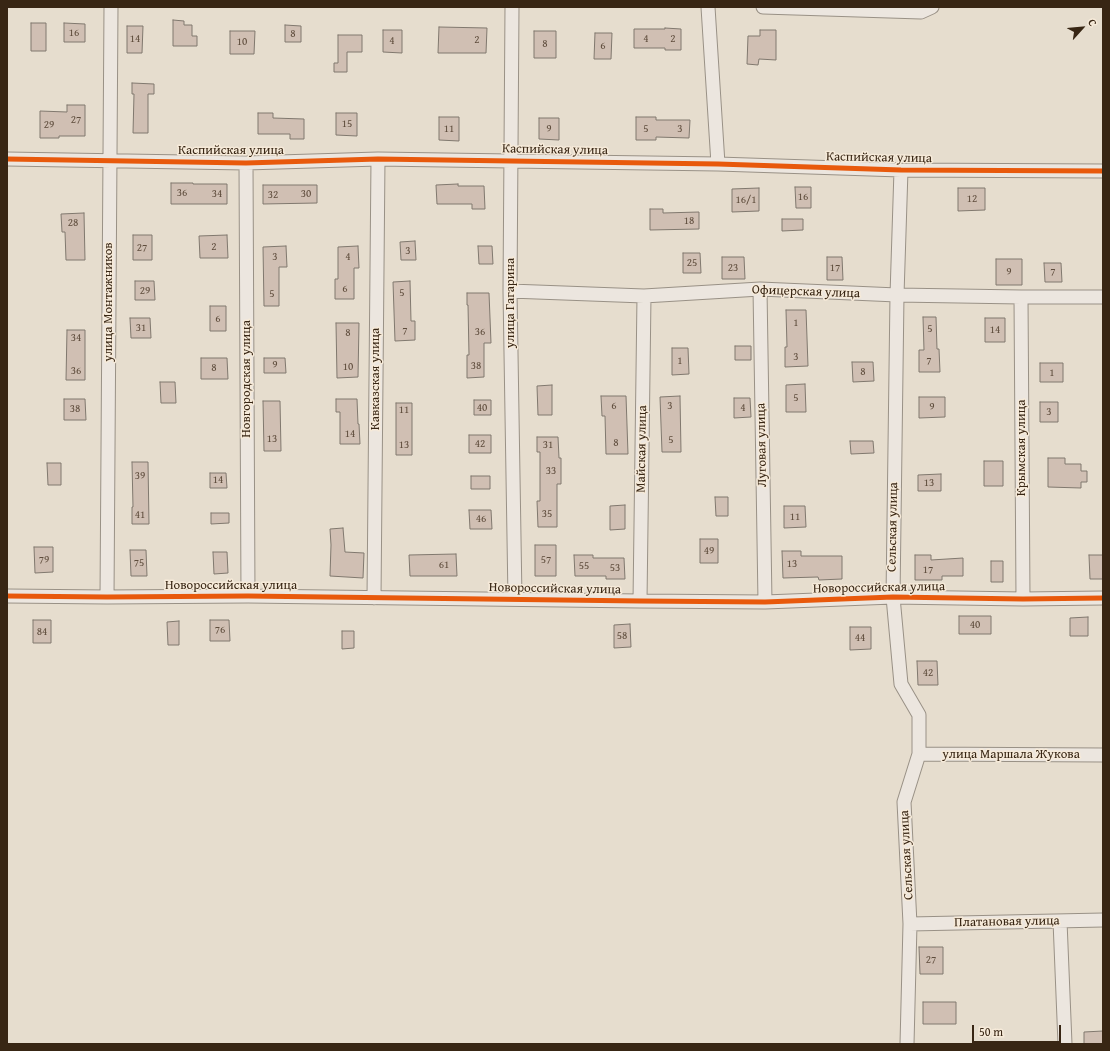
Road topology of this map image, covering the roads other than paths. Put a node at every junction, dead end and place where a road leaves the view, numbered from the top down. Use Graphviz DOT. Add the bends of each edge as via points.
graph roads {
  1 [pos="111,7"];
  2 [pos="512,7"];
  3 [pos="708,7"];
  4 [pos="763,7"];
  5 [pos="932,7"];
  6 [pos="7,159"];
  7 [pos="378,160"];
  8 [pos="110,161"];
  9 [pos="512,161"];
  10 [pos="246,163"];
  11 [pos="718,164"];
  12 [pos="901,170"];
  13 [pos="1103,171"];
  14 [pos="760,289"];
  15 [pos="510,291"];
  16 [pos="896,295"];
  17 [pos="644,296"];
  18 [pos="1021,297"];
  19 [pos="1103,297"];
  20 [pos="7,596"];
  21 [pos="248,596"];
  22 [pos="107,597"];
  23 [pos="893,597"];
  24 [pos="374,598"];
  25 [pos="1103,598"];
  26 [pos="514,599"];
  27 [pos="1023,599"];
  28 [pos="640,602"];
  29 [pos="765,602"];
  30 [pos="919,754"];
  31 [pos="1103,755"];
  32 [pos="1103,920"];
  33 [pos="1060,921"];
  34 [pos="910,924"];
  35 [pos="907,1044"];
  36 [pos="1065,1044"];
  1 -- 8 [label="street, улица Монтажников"];
  2 -- 9 [label="street, улица Гагарина"];
  3 -- 11 [label="street"];
  4 -- 5 [label="street" via="921,12"];
  6 -- 8 [label="street, Каспийская улица"];
  7 -- 9 [label="street, Каспийская улица"];
  7 -- 10 [label="street, Каспийская улица"];
  7 -- 24 [label="street, Кавказская улица"];
  8 -- 10 [label="street, Каспийская улица"];
  8 -- 22 [label="street, улица Монтажников"];
  9 -- 11 [label="street, Каспийская улица"];
  9 -- 15 [label="street, улица Гагарина"];
  10 -- 21 [label="street, Новгородская улица"];
  11 -- 12 [label="street, Каспийская улица"];
  12 -- 13 [label="street, Каспийская улица"];
  12 -- 16 [label="street, Сельская улица"];
  14 -- 16 [label="street, Офицерская улица"];
  14 -- 17 [label="street, Офицерская улица"];
  14 -- 29 [label="street, Луговая улица"];
  15 -- 17 [label="street, Офицерская улица"];
  15 -- 26 [label="street, улица Гагарина"];
  16 -- 18 [label="street, Офицерская улица"];
  16 -- 23 [label="street, Сельская улица"];
  17 -- 28 [label="street, Майская улица"];
  18 -- 19 [label="street, Офицерская улица"];
  18 -- 27 [label="street, Крымская улица"];
  20 -- 22 [label="street, Новороссийская улица"];
  21 -- 22 [label="street, Новороссийская улица"];
  21 -- 24 [label="street, Новороссийская улица"];
  23 -- 27 [label="street, Новороссийская улица"];
  23 -- 29 [label="street, Новороссийская улица"];
  23 -- 30 [label="street, Сельская улица" via="901,684 919,715"];
  24 -- 26 [label="street, Новороссийская улица"];
  25 -- 27 [label="street, Новороссийская улица"];
  26 -- 28 [label="street, Новороссийская улица"];
  28 -- 29 [label="street, Новороссийская улица"];
  30 -- 31 [label="street, улица Маршала Жукова"];
  30 -- 34 [label="street, Сельская улица" via="904,802"];
  32 -- 33 [label="street, Платановая улица"];
  33 -- 34 [label="street, Платановая улица"];
  33 -- 36 [label="street"];
  34 -- 35 [label="street, Сельская улица"];
}
